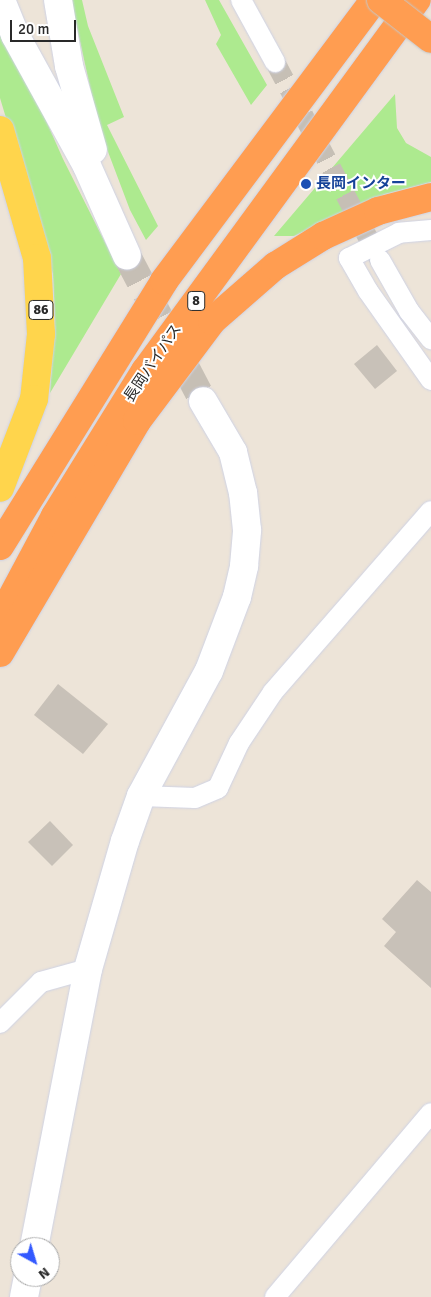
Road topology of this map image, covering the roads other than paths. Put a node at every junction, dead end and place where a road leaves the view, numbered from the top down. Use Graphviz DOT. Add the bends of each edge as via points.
graph roads {
  1 [pos="1,0"];
  2 [pos="58,0"];
  3 [pos="241,0"];
  4 [pos="351,0"];
  5 [pos="374,0"];
  6 [pos="380,0"];
  7 [pos="417,0"];
  8 [pos="431,39"];
  9 [pos="276,62"];
  10 [pos="0,130"];
  11 [pos="269,139"];
  12 [pos="431,197"];
  13 [pos="108,220"];
  14 [pos="431,230"];
  15 [pos="127,256"];
  16 [pos="380,260"];
  17 [pos="431,338"];
  18 [pos="431,380"];
  19 [pos="203,401"];
  20 [pos="0,488"];
  21 [pos="431,511"];
  22 [pos="0,546"];
  23 [pos="0,619"];
  24 [pos="0,653"];
  25 [pos="141,796"];
  26 [pos="88,969"];
  27 [pos="0,1023"];
  28 [pos="431,1113"];
  29 [pos="36,1237"];
  30 [pos="275,1297"];
  1 -- 13 [label="street" via="15,35 87,166"];
  2 -- 13 [label="street" via="69,66 99,170"];
  3 -- 9 [label="street"];
  4 -- 11 [label="highway" via="277,112"];
  5 -- 11 [label="highway"];
  6 -- 8 [label="highway, bridge"];
  7 -- 23 [label="highway, 長岡バイパス / 8" via="145,372 55,516"];
  10 -- 20 [label="main road, 86" via="37,258 41,334 34,399"];
  11 -- 22 [label="highway" via="164,280"];
  12 -- 24 [label="highway" via="378,211 323,236 275,266 212,321 137,421"];
  13 -- 15 [label="street"];
  14 -- 18 [label="street" via="399,233 349,258 368,291"];
  16 -- 17 [label="street" via="409,310"];
  19 -- 25 [label="street" via="233,452 243,493 247,530 244,566 237,597 209,671"];
  21 -- 25 [label="street" via="273,692 239,743 218,788 195,798"];
  25 -- 26 [label="street"];
  26 -- 27 [label="street" via="41,982"];
  26 -- 29 [label="street"];
  28 -- 30 [label="street"];
}
